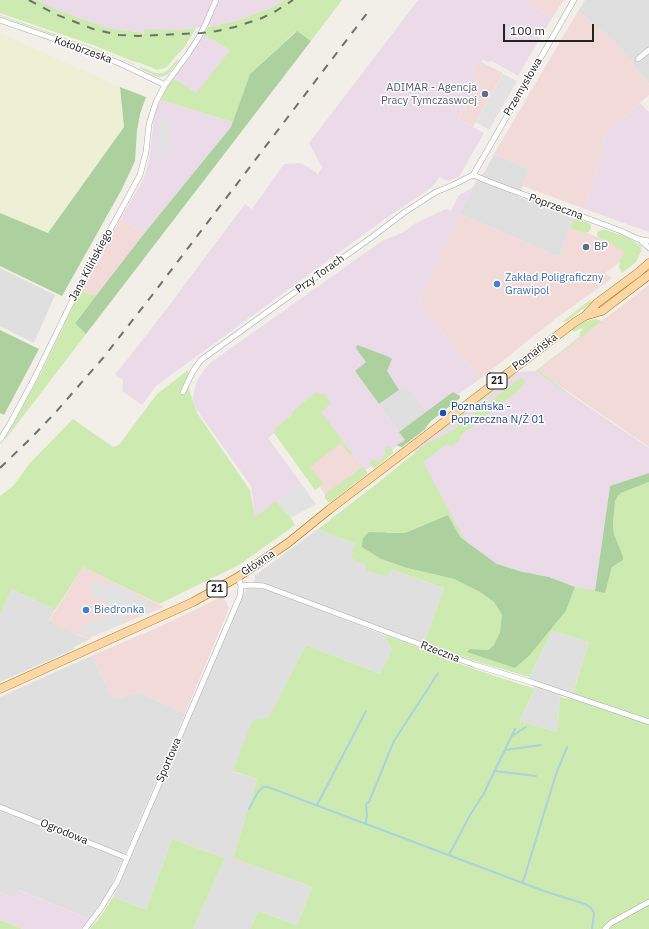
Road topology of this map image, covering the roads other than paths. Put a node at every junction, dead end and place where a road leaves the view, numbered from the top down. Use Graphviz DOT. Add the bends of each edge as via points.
graph roads {
  1 [pos="216,0"];
  2 [pos="574,0"];
  3 [pos="0,20"];
  4 [pos="649,50"];
  5 [pos="638,59"];
  6 [pos="165,84"];
  7 [pos="473,175"];
  8 [pos="638,238"];
  9 [pos="649,241"];
  10 [pos="649,248"];
  11 [pos="649,263"];
  12 [pos="649,275"];
  13 [pos="585,316"];
  14 [pos="182,392"];
  15 [pos="0,440"];
  16 [pos="410,447"];
  17 [pos="238,577"];
  18 [pos="242,586"];
  19 [pos="0,689"];
  20 [pos="649,722"];
  21 [pos="0,807"];
  22 [pos="127,858"];
  23 [pos="649,902"];
  24 [pos="85,929"];
  25 [pos="605,929"];
  1 -- 6 [label="street, Jana Kilińskiego" via="195,43"];
  2 -- 7 [label="street, Przemysłowa"];
  3 -- 6 [label="street, Kołobrzeska" via="119,63"];
  4 -- 5 [label="street"];
  6 -- 15 [label="street, Jana Kilińskiego" via="149,124 145,160 140,175"];
  7 -- 8 [label="street, Poprzeczna"];
  7 -- 14 [label="street, Przy Torach" via="436,192 405,212 201,360"];
  8 -- 9 [label="street, Poprzeczna"];
  8 -- 10 [label="street, Poprzeczna"];
  11 -- 13 [label="main road, Poznańska / 21" via="596,303"];
  12 -- 13 [label="main road, Poznańska / 21" via="602,311"];
  13 -- 16 [label="main road, Poznańska / 21"];
  16 -- 17 [label="main road, Główna / 21" via="288,543"];
  17 -- 18 [label="street"];
  17 -- 19 [label="main road, Główna / 21" via="193,602"];
  18 -- 20 [label="street, Rzeczna" via="264,586 476,666"];
  18 -- 22 [label="street, Sportowa" via="240,596"];
  21 -- 22 [label="street, Ogrodowa"];
  22 -- 24 [label="street, Sportowa" via="105,902"];
  23 -- 25 [label="street"];
}
